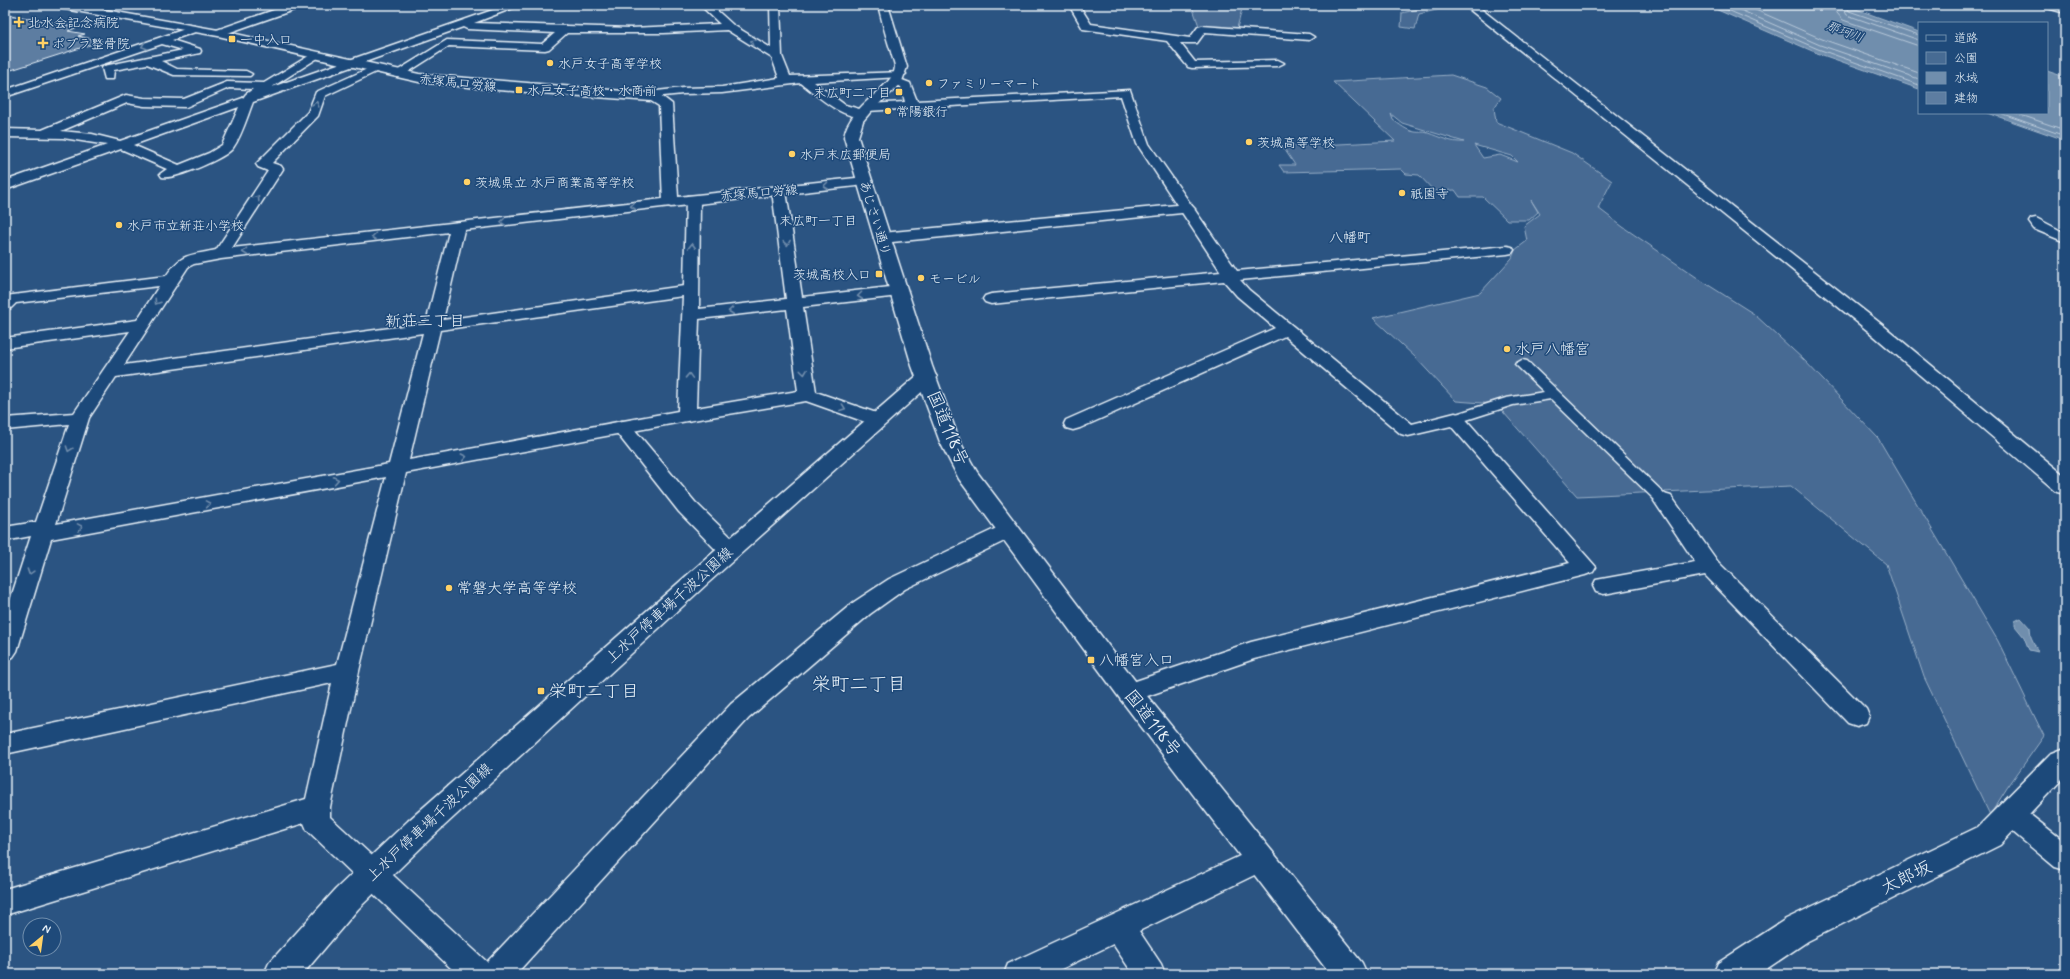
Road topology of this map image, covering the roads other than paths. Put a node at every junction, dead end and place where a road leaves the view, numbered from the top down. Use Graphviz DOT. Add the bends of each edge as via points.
graph roads {
  1 [pos="59,5"];
  2 [pos="298,5"];
  3 [pos="516,5"];
  4 [pos="705,5"];
  5 [pos="776,5"];
  6 [pos="883,5"];
  7 [pos="1074,5"];
  8 [pos="1469,5"];
  9 [pos="2047,5"];
  10 [pos="2065,10"];
  11 [pos="458,26"];
  12 [pos="729,27"];
  13 [pos="194,29"];
  14 [pos="563,31"];
  15 [pos="218,33"];
  16 [pos="1309,37"];
  17 [pos="1171,39"];
  18 [pos="161,40"];
  19 [pos="316,56"];
  20 [pos="777,56"];
  21 [pos="150,61"];
  22 [pos="1278,63"];
  23 [pos="350,64"];
  24 [pos="374,69"];
  25 [pos="398,74"];
  26 [pos="109,77"];
  27 [pos="899,77"];
  28 [pos="261,78"];
  29 [pos="803,79"];
  30 [pos="786,80"];
  31 [pos="5,94"];
  32 [pos="648,96"];
  33 [pos="250,99"];
  34 [pos="912,105"];
  35 [pos="865,110"];
  36 [pos="5,133"];
  37 [pos="46,134"];
  38 [pos="120,145"];
  39 [pos="865,181"];
  40 [pos="5,186"];
  41 [pos="779,191"];
  42 [pos="693,199"];
  43 [pos="671,202"];
  44 [pos="1187,209"];
  45 [pos="2036,222"];
  46 [pos="458,227"];
  47 [pos="882,238"];
  48 [pos="2065,238"];
  49 [pos="1507,250"];
  50 [pos="221,254"];
  51 [pos="1229,277"];
  52 [pos="172,280"];
  53 [pos="691,290"];
  54 [pos="899,291"];
  55 [pos="991,299"];
  56 [pos="796,304"];
  57 [pos="5,305"];
  58 [pos="691,315"];
  59 [pos="141,324"];
  60 [pos="432,327"];
  61 [pos="1287,329"];
  62 [pos="5,343"];
  63 [pos="1522,364"];
  64 [pos="112,372"];
  65 [pos="927,377"];
  66 [pos="807,395"];
  67 [pos="1553,396"];
  68 [pos="687,415"];
  69 [pos="80,418"];
  70 [pos="1455,419"];
  71 [pos="878,420"];
  72 [pos="5,424"];
  73 [pos="1073,424"];
  74 [pos="622,427"];
  75 [pos="396,469"];
  76 [pos="2065,487"];
  77 [pos="1664,501"];
  78 [pos="43,531"];
  79 [pos="1008,531"];
  80 [pos="5,534"];
  81 [pos="730,550"];
  82 [pos="1710,566"];
  83 [pos="1604,586"];
  84 [pos="5,651"];
  85 [pos="347,671"];
  86 [pos="1130,693"];
  87 [pos="1857,716"];
  88 [pos="5,744"];
  89 [pos="2065,760"];
  90 [pos="317,807"];
  91 [pos="2010,814"];
  92 [pos="2065,858"];
  93 [pos="1259,859"];
  94 [pos="372,874"];
  95 [pos="5,902"];
  96 [pos="1118,926"];
  97 [pos="281,974"];
  98 [pos="478,974"];
  99 [pos="496,974"];
  100 [pos="1019,974"];
  101 [pos="1150,974"];
  102 [pos="1350,974"];
  103 [pos="1730,974"];
  1 -- 13 [label="main road, 赤塚馬口労線"];
  2 -- 15 [label="main road"];
  3 -- 11 [label="street"];
  4 -- 12 [label="street"];
  5 -- 20 [label="street"];
  6 -- 27 [label="main road" via="901,67"];
  7 -- 17 [label="street" via="1087,27"];
  8 -- 76 [label="main road" via="1925,368"];
  9 -- 10 [label="street"];
  11 -- 14 [label="street"];
  11 -- 23 [label="street"];
  12 -- 14 [label="street" via="663,31"];
  20 -- 12 [label="street, one-way"];
  13 -- 15 [label="main road, 赤塚馬口労線"];
  13 -- 18 [label="street"];
  14 -- 25 [label="street" via="544,46 447,43"];
  15 -- 19 [label="main road, 赤塚馬口労線"];
  16 -- 17 [label="street" via="1202,29 1193,41"];
  17 -- 22 [label="street" via="1192,65"];
  18 -- 21 [label="street" via="196,50"];
  18 -- 31 [label="street, one-way"];
  19 -- 23 [label="main road, 赤塚馬口労線"];
  19 -- 28 [label="street" via="284,74"];
  20 -- 30 [label="street"];
  21 -- 26 [label="street" via="108,68"];
  21 -- 28 [label="street" via="174,72"];
  23 -- 24 [label="main road, 赤塚馬口労線"];
  23 -- 33 [label="street"];
  24 -- 25 [label="main road, 赤塚馬口労線"];
  50 -- 24 [label="street, one-way" via="276,169 263,164 314,113 320,94"];
  25 -- 32 [label="main road, 赤塚馬口労線" via="498,86"];
  27 -- 29 [label="street"];
  27 -- 34 [label="street" via="906,85"];
  27 -- 35 [label="main road, あじさい通り"];
  28 -- 33 [label="street"];
  28 -- 37 [label="street" via="227,85 186,102 144,102 126,99"];
  29 -- 30 [label="street"];
  29 -- 35 [label="street" via="841,108"];
  30 -- 32 [label="street" via="722,90 683,91"];
  32 -- 43 [label="main road, 赤塚馬口労線" via="665,104"];
  33 -- 38 [label="street"];
  33 -- 38 [label="street" via="227,147 214,156 173,172"];
  34 -- 35 [label="street"];
  34 -- 44 [label="street" via="1126,92 1143,144"];
  35 -- 39 [label="main road, あじさい通り" via="853,126 851,137"];
  36 -- 37 [label="street"];
  37 -- 38 [label="street" via="95,139"];
  38 -- 40 [label="street"];
  39 -- 41 [label="main road, 赤塚馬口労線, one-way"];
  39 -- 47 [label="main road, あじさい通り"];
  41 -- 42 [label="main road, 赤塚馬口労線"];
  41 -- 56 [label="street, one-way"];
  42 -- 43 [label="main road, 赤塚馬口労線"];
  53 -- 42 [label="street, one-way"];
  43 -- 46 [label="street, one-way"];
  44 -- 47 [label="main road"];
  44 -- 51 [label="street" via="1229,270"];
  45 -- 48 [label="street" via="2039,226"];
  46 -- 50 [label="street, one-way"];
  46 -- 60 [label="street"];
  47 -- 54 [label="main road, あじさい通り"];
  49 -- 51 [label="street"];
  50 -- 52 [label="street" via="189,260 182,264"];
  51 -- 55 [label="street"];
  51 -- 61 [label="street"];
  52 -- 57 [label="street" via="11,299"];
  52 -- 59 [label="street, one-way"];
  53 -- 58 [label="street"];
  53 -- 60 [label="street"];
  54 -- 56 [label="street, one-way"];
  54 -- 65 [label="main road, あじさい通り"];
  56 -- 58 [label="street, one-way"];
  56 -- 66 [label="street, one-way"];
  68 -- 58 [label="street, one-way"];
  59 -- 62 [label="street"];
  59 -- 64 [label="street"];
  60 -- 64 [label="street"];
  60 -- 75 [label="street"];
  61 -- 70 [label="street" via="1408,430"];
  61 -- 73 [label="street"];
  63 -- 67 [label="street"];
  64 -- 69 [label="street"];
  65 -- 71 [label="main road, 上水戸停車場千波公園線"];
  65 -- 79 [label="main road, 国道118号" via="950,442 967,474"];
  66 -- 68 [label="street"];
  66 -- 71 [label="street, one-way"];
  67 -- 70 [label="street" via="1511,401"];
  67 -- 77 [label="street"];
  68 -- 74 [label="street"];
  69 -- 72 [label="street"];
  69 -- 78 [label="street, one-way"];
  70 -- 86 [label="street" via="1584,567 1251,651"];
  71 -- 81 [label="main road, 上水戸停車場千波公園線"];
  75 -- 74 [label="street, one-way"];
  74 -- 81 [label="main road" via="665,482"];
  78 -- 75 [label="street, one-way"];
  75 -- 85 [label="street"];
  77 -- 82 [label="street"];
  78 -- 80 [label="street"];
  78 -- 84 [label="street, one-way"];
  79 -- 86 [label="main road, 国道118号"];
  79 -- 99 [label="street" via="897,584 862,608 740,711"];
  81 -- 94 [label="main road, 上水戸停車場千波公園線"];
  82 -- 83 [label="street"];
  82 -- 87 [label="street"];
  85 -- 88 [label="street"];
  85 -- 90 [label="street"];
  86 -- 93 [label="main road, 国道118号"];
  89 -- 91 [label="main road, 太郎坂" via="2060,762"];
  90 -- 94 [label="street" via="317,822"];
  90 -- 95 [label="street"];
  91 -- 92 [label="street"];
  91 -- 103 [label="main road, 太郎坂" via="1989,836 1797,930"];
  93 -- 96 [label="street"];
  93 -- 102 [label="main road, 国道118号"];
  94 -- 97 [label="main road, 上水戸停車場千波公園線"];
  94 -- 98 [label="street"];
  96 -- 100 [label="street"];
  96 -- 101 [label="street"];
}
